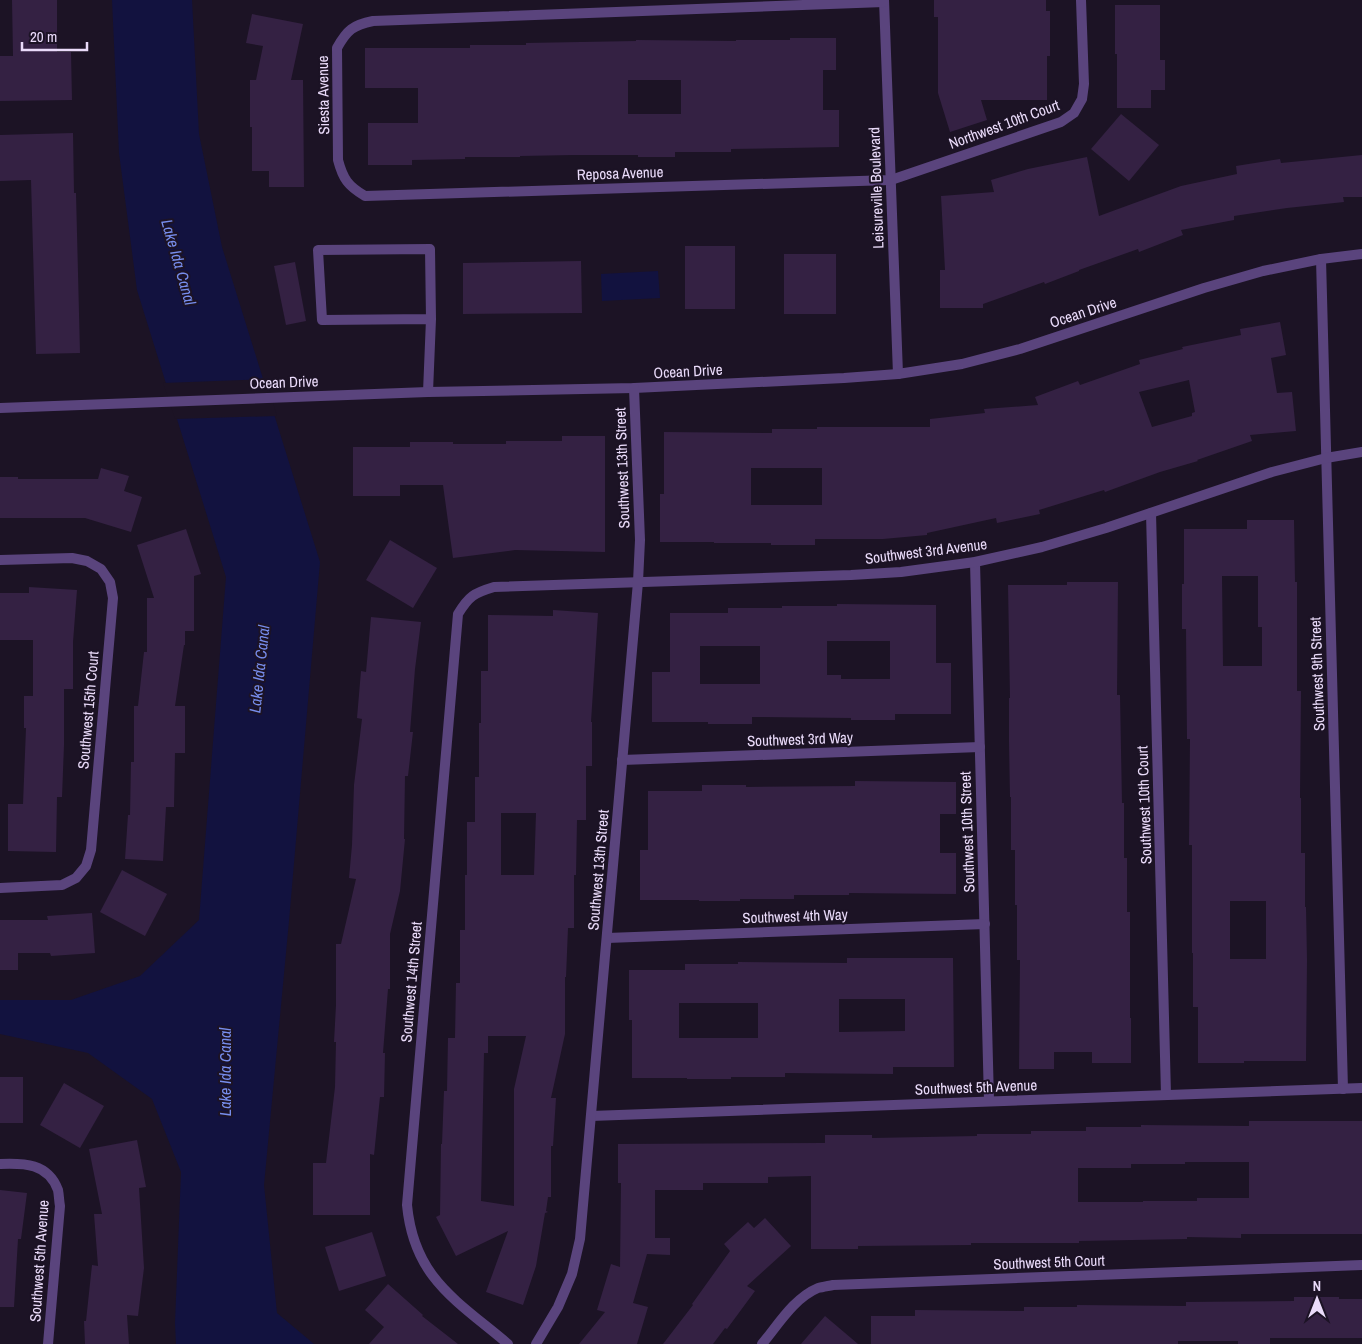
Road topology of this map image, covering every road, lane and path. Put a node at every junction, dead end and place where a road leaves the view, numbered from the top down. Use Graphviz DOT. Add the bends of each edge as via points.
graph roads {
  1 [pos="1081,0"];
  2 [pos="884,1"];
  3 [pos="891,180"];
  4 [pos="352,188"];
  5 [pos="1362,254"];
  6 [pos="1321,259"];
  7 [pos="431,319"];
  8 [pos="898,374"];
  9 [pos="634,388"];
  10 [pos="428,392"];
  11 [pos="0,408"];
  12 [pos="1362,452"];
  13 [pos="1326,458"];
  14 [pos="1151,513"];
  15 [pos="0,560"];
  16 [pos="975,562"];
  17 [pos="638,582"];
  18 [pos="479,591"];
  19 [pos="980,747"];
  20 [pos="622,760"];
  21 [pos="0,888"];
  22 [pos="985,924"];
  23 [pos="607,938"];
  24 [pos="1362,1088"];
  25 [pos="1343,1089"];
  26 [pos="1166,1095"];
  27 [pos="989,1101"];
  28 [pos="591,1116"];
  29 [pos="0,1164"];
  30 [pos="1362,1265"];
  31 [pos="48,1344"];
  32 [pos="508,1344"];
  33 [pos="536,1344"];
  34 [pos="762,1344"];
  1 -- 3 [label="street, Northwest 10th Court" via="1084,84 1082,99 1074,113 1061,122"];
  2 -- 3 [label="street, Leisureville Boulevard"];
  2 -- 4 [label="street, Siesta Avenue" via="358,24 345,34 337,48 338,160 342,175"];
  3 -- 4 [label="street, Reposa Avenue" via="365,196"];
  3 -- 8 [label="street, Leisureville Boulevard"];
  5 -- 6 [label="street, Ocean Drive"];
  6 -- 8 [label="street, Ocean Drive" via="1204,288 1020,349 962,364"];
  6 -- 13 [label="street, Southwest 9th Street"];
  7 -- 7 [label="street" via="430,249 318,250 322,320"];
  7 -- 10 [label="street"];
  8 -- 9 [label="street, Ocean Drive"];
  9 -- 10 [label="street, Ocean Drive"];
  9 -- 17 [label="street, Southwest 13th Street" via="640,540"];
  10 -- 11 [label="street, Ocean Drive"];
  12 -- 13 [label="street, Southwest 3rd Avenue"];
  13 -- 14 [label="street, Southwest 3rd Avenue" via="1272,472"];
  13 -- 25 [label="street, Southwest 9th Street"];
  14 -- 16 [label="street, Southwest 3rd Avenue" via="1042,547"];
  14 -- 26 [label="street, Southwest 10th Court"];
  15 -- 21 [label="street, Southwest 15th Court" via="72,558 87,561 100,569 110,582 113,598 91,850 86,866 76,878 62,885"];
  16 -- 17 [label="street, Southwest 3rd Avenue" via="851,575"];
  16 -- 19 [label="street, Southwest 10th Street"];
  17 -- 18 [label="street, Southwest 3rd Avenue" via="494,587"];
  17 -- 20 [label="street, Southwest 13th Street"];
  18 -- 32 [label="street, Southwest 14th Street" via="466,601 458,614 407,1205 412,1236 433,1278"];
  19 -- 20 [label="street, Southwest 3rd Way"];
  19 -- 22 [label="street, Southwest 10th Street"];
  20 -- 23 [label="street, Southwest 13th Street"];
  22 -- 23 [label="street, Southwest 4th Way"];
  22 -- 27 [label="street, Southwest 10th Street"];
  23 -- 28 [label="street, Southwest 13th Street"];
  24 -- 25 [label="street, Southwest 5th Avenue"];
  25 -- 26 [label="street, Southwest 5th Avenue"];
  26 -- 27 [label="street, Southwest 5th Avenue"];
  27 -- 28 [label="street, Southwest 5th Avenue"];
  28 -- 33 [label="street, Southwest 13th Street" via="580,1239 572,1274 558,1307"];
  29 -- 31 [label="street, Southwest 5th Avenue" via="23,1163 38,1167 50,1176 58,1190 60,1206"];
  30 -- 34 [label="street, Southwest 5th Court" via="833,1285 805,1295"];
}
